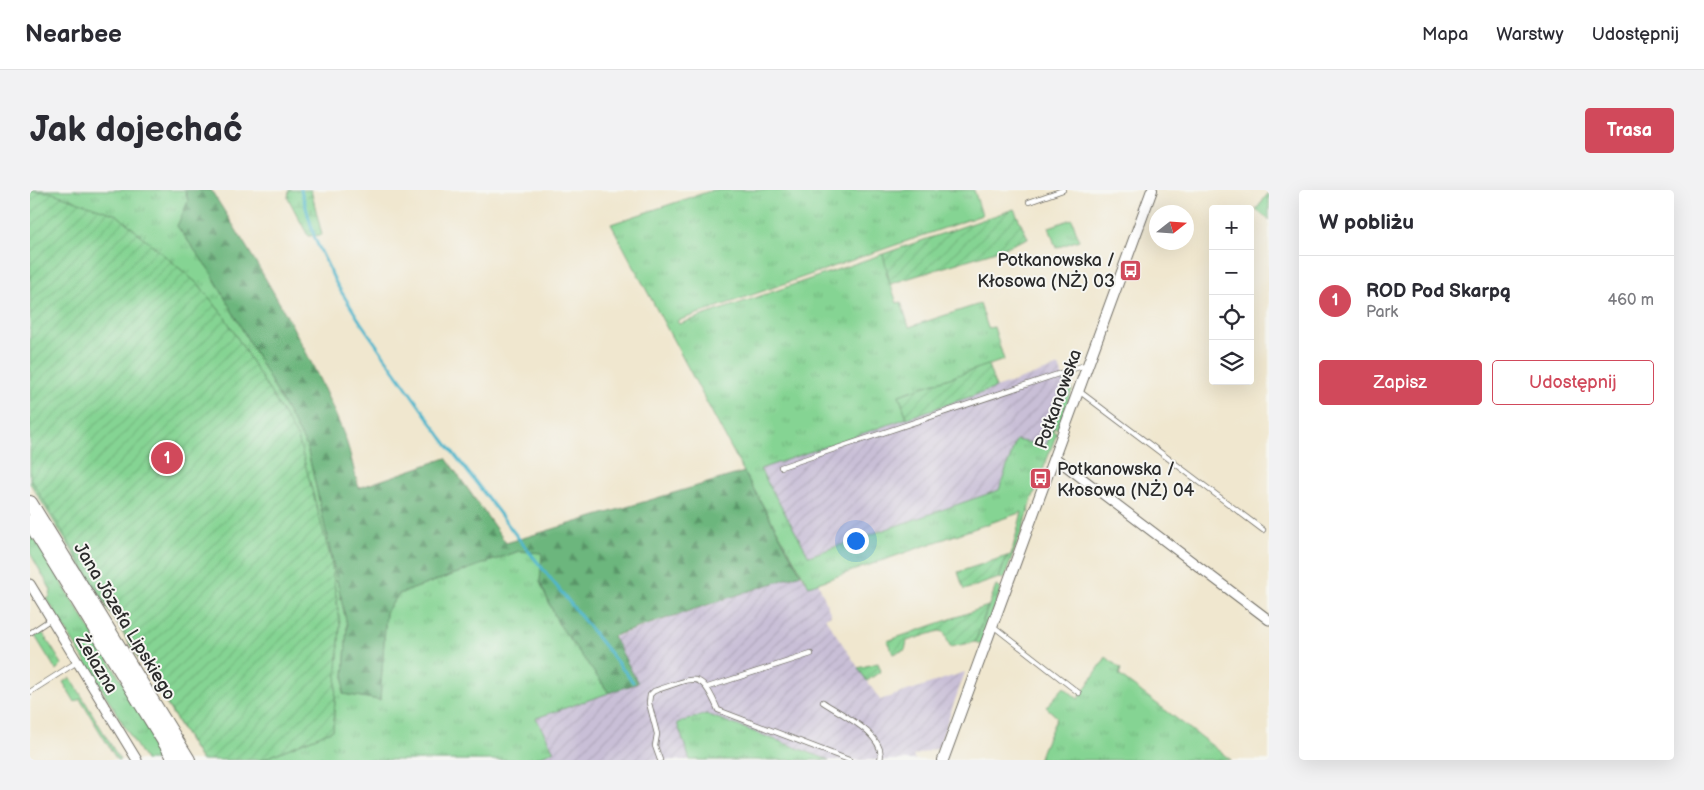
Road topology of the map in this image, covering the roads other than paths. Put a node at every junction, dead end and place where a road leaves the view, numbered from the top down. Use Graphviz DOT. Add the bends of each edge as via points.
graph roads {
  1 [pos="1063,190"];
  2 [pos="1152,190"];
  3 [pos="1029,202"];
  4 [pos="1088,364"];
  5 [pos="1078,391"];
  6 [pos="1054,457"];
  7 [pos="781,467"];
  8 [pos="30,503"];
  9 [pos="30,522"];
  10 [pos="1263,530"];
  11 [pos="30,584"];
  12 [pos="51,619"];
  13 [pos="1269,620"];
  14 [pos="992,625"];
  15 [pos="30,633"];
  16 [pos="811,654"];
  17 [pos="77,662"];
  18 [pos="708,687"];
  19 [pos="30,692"];
  20 [pos="1079,693"];
  21 [pos="823,702"];
  22 [pos="137,760"];
  23 [pos="176,760"];
  24 [pos="188,760"];
  25 [pos="660,760"];
  26 [pos="849,760"];
  27 [pos="880,760"];
  28 [pos="943,760"];
  1 -- 3 [label="lane"];
  2 -- 4 [label="street, Potkanowska"];
  4 -- 5 [label="street, Potkanowska"];
  4 -- 7 [label="lane"];
  5 -- 6 [label="street, Potkanowska"];
  5 -- 10 [label="lane"];
  6 -- 13 [label="street"];
  6 -- 14 [label="street, Potkanowska"];
  8 -- 24 [label="main road, Jana Józefa Lipskiego"];
  9 -- 23 [label="main road, Jana Józefa Lipskiego"];
  11 -- 12 [label="street, Żelazna"];
  12 -- 15 [label="lane"];
  12 -- 17 [label="street, Żelazna"];
  14 -- 20 [label="lane"];
  14 -- 28 [label="street, Potkanowska"];
  16 -- 18 [label="lane"];
  17 -- 19 [label="lane"];
  17 -- 22 [label="street, Żelazna"];
  18 -- 25 [label="lane" via="692,680 650,695 650,711 658,734 655,746"];
  18 -- 26 [label="lane" via="718,710"];
  21 -- 27 [label="lane" via="872,734 881,748"];
}
